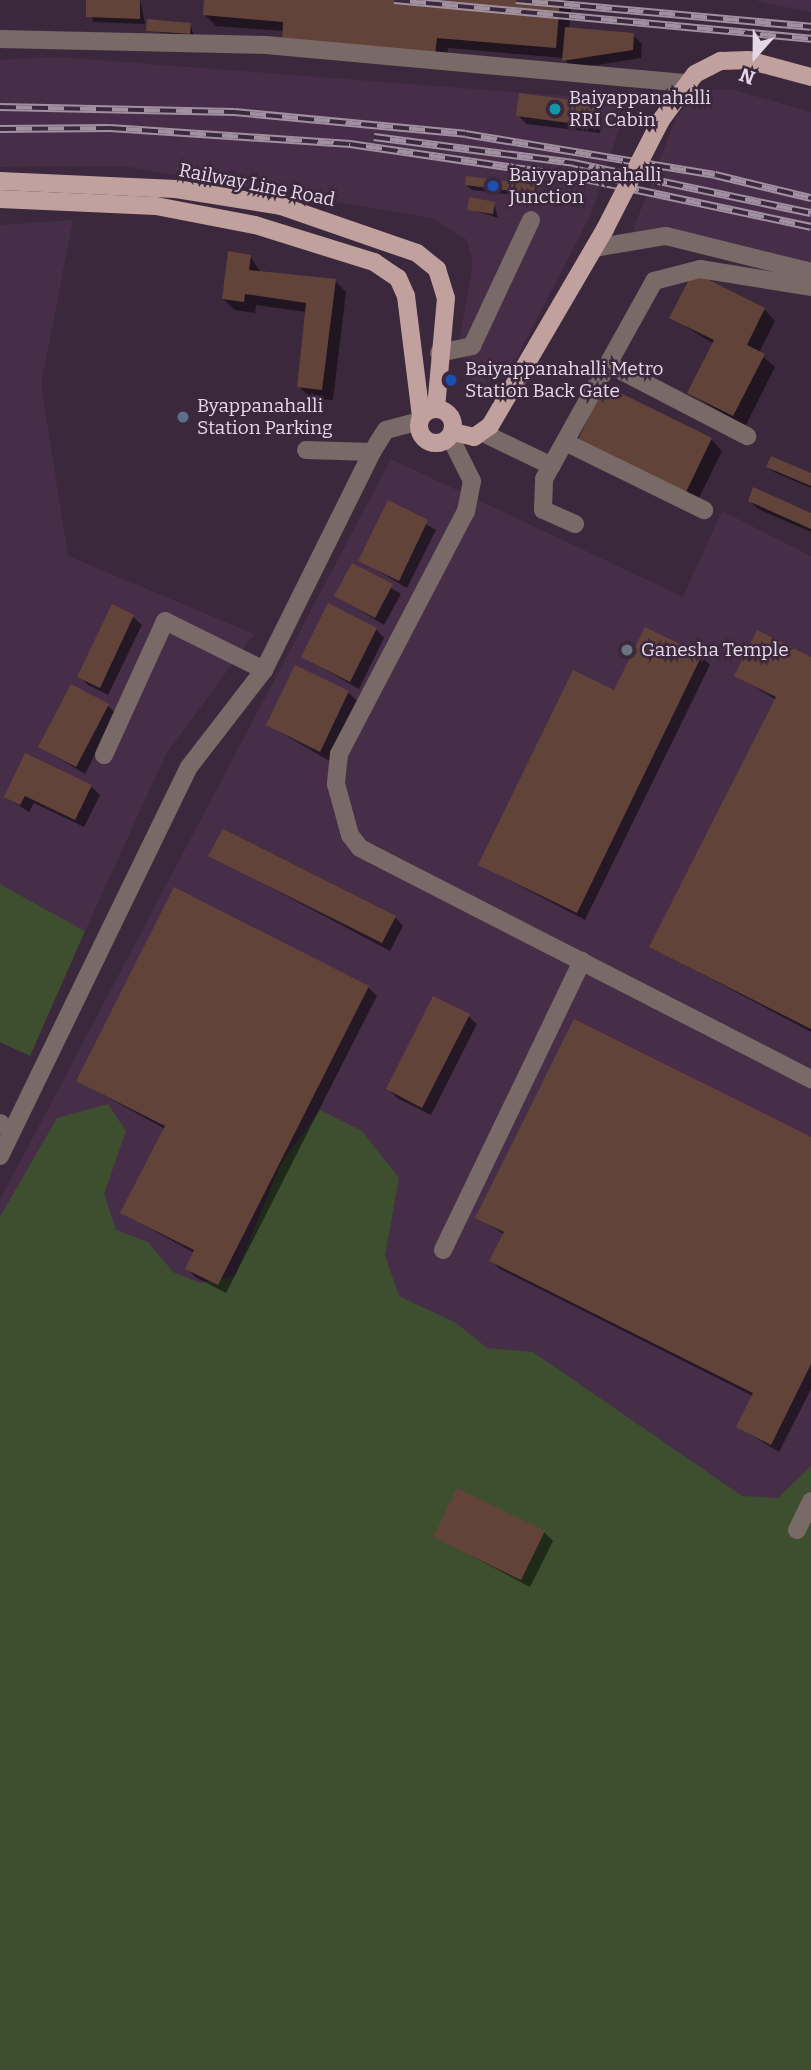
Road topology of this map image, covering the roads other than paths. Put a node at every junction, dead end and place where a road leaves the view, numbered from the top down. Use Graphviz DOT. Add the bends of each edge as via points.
graph roads {
  1 [pos="0,39"];
  2 [pos="811,77"];
  3 [pos="687,83"];
  4 [pos="0,181"];
  5 [pos="0,199"];
  6 [pos="531,220"];
  7 [pos="594,248"];
  8 [pos="811,272"];
  9 [pos="811,287"];
  10 [pos="439,353"];
  11 [pos="608,365"];
  12 [pos="426,415"];
  13 [pos="483,433"];
  14 [pos="451,434"];
  15 [pos="747,436"];
  16 [pos="565,442"];
  17 [pos="306,450"];
  18 [pos="372,452"];
  19 [pos="552,466"];
  20 [pos="704,510"];
  21 [pos="575,524"];
  22 [pos="264,670"];
  23 [pos="104,755"];
  24 [pos="582,961"];
  25 [pos="811,1079"];
  26 [pos="4,1125"];
  27 [pos="0,1156"];
  28 [pos="443,1250"];
  29 [pos="811,1501"];
  30 [pos="797,1530"];
  1 -- 3 [label="street" via="266,45"];
  2 -- 3 [label="main road" via="734,60 707,66"];
  3 -- 7 [label="main road, bridge" via="661,120"];
  4 -- 10 [label="main road, Railway Line Road" via="176,189 281,206 377,234 437,270 448,319"];
  5 -- 12 [label="main road, Railway Line Road" via="156,206 254,225 374,261 398,278 406,296"];
  6 -- 10 [label="street" via="472,346"];
  7 -- 8 [label="street" via="666,236"];
  7 -- 13 [label="main road"];
  9 -- 11 [label="street" via="754,274 663,274"];
  10 -- 12 [label="main road, Railway Line Road"];
  11 -- 15 [label="street"];
  11 -- 16 [label="street"];
  12 -- 14 [label="main road" via="451,415"];
  12 -- 14 [label="main road" via="428,441"];
  12 -- 18 [label="street" via="386,430"];
  13 -- 14 [label="main road"];
  13 -- 19 [label="street"];
  14 -- 24 [label="street" via="472,481 466,511 340,754 336,784 343,815 360,848"];
  16 -- 19 [label="street"];
  16 -- 20 [label="street"];
  17 -- 18 [label="street"];
  18 -- 22 [label="street"];
  19 -- 21 [label="street" via="543,510"];
  22 -- 23 [label="street" via="165,621"];
  22 -- 26 [label="street" via="189,767"];
  24 -- 25 [label="street"];
  24 -- 28 [label="street"];
  26 -- 27 [label="street"];
  29 -- 30 [label="street"];
}
